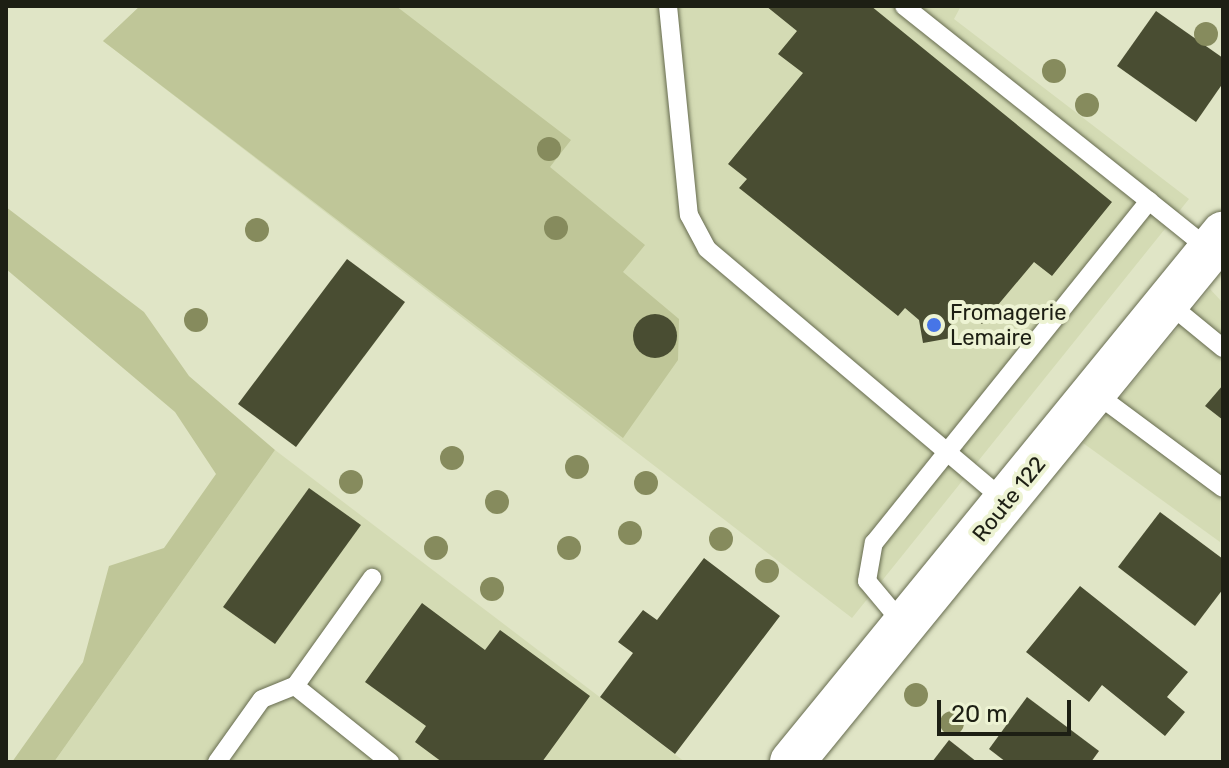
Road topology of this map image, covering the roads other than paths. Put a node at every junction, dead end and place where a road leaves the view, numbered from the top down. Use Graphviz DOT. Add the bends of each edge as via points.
graph roads {
  1 [pos="668,6"];
  2 [pos="904,6"];
  3 [pos="1149,201"];
  4 [pos="1217,242"];
  5 [pos="1168,303"];
  6 [pos="1223,348"];
  7 [pos="1095,393"];
  8 [pos="948,454"];
  9 [pos="1223,488"];
  10 [pos="1007,503"];
  11 [pos="372,578"];
  12 [pos="905,625"];
  13 [pos="295,686"];
  14 [pos="217,762"];
  15 [pos="390,762"];
  16 [pos="792,762"];
  1 -- 8 [label="lane" via="689,215 707,249"];
  2 -- 3 [label="lane"];
  3 -- 4 [label="lane"];
  3 -- 8 [label="lane"];
  4 -- 5 [label="main road, Route 122"];
  5 -- 6 [label="lane"];
  5 -- 7 [label="main road, Route 122"];
  7 -- 9 [label="lane"];
  7 -- 10 [label="main road, Route 122"];
  8 -- 10 [label="lane"];
  8 -- 12 [label="lane" via="866,561 867,581"];
  10 -- 12 [label="main road, Route 122"];
  11 -- 13 [label="lane"];
  12 -- 16 [label="main road, Route 122"];
  13 -- 14 [label="lane" via="262,699"];
  13 -- 15 [label="lane"];
}
